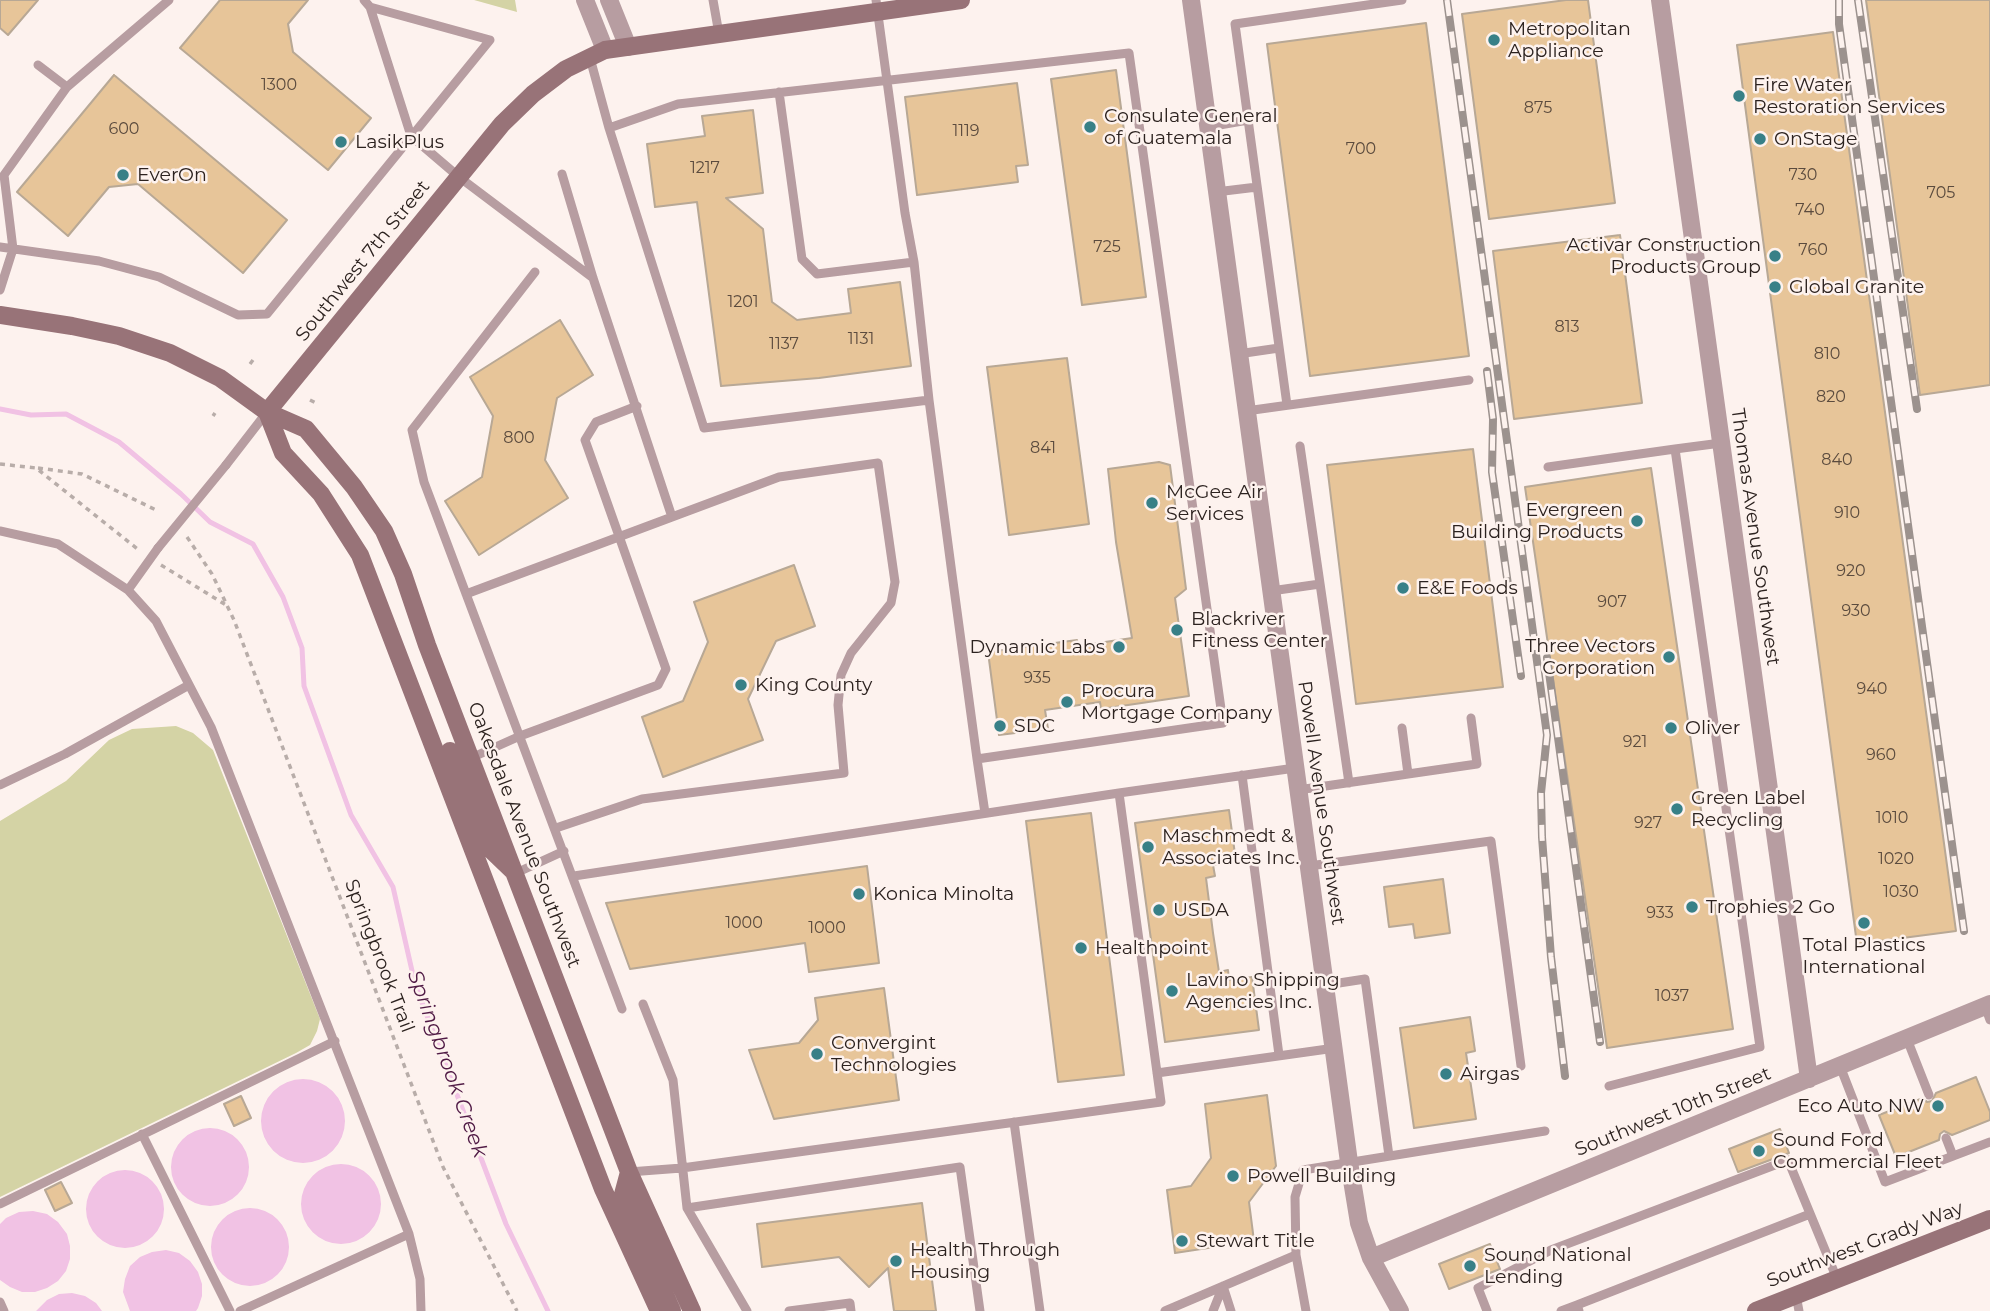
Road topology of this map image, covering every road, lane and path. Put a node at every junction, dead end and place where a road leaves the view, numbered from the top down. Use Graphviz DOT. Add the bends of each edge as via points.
graph roads {
  1 [pos="169,0"];
  2 [pos="585,0"];
  3 [pos="609,0"];
  4 [pos="713,0"];
  5 [pos="961,0"];
  6 [pos="1191,0"];
  7 [pos="1402,0"];
  8 [pos="1660,0"];
  9 [pos="367,4"];
  10 [pos="877,5"];
  11 [pos="719,34"];
  12 [pos="628,47"];
  13 [pos="598,54"];
  14 [pos="38,65"];
  15 [pos="887,80"];
  16 [pos="67,88"];
  17 [pos="779,92"];
  18 [pos="1248,120"];
  19 [pos="1208,127"];
  20 [pos="609,128"];
  21 [pos="411,136"];
  22 [pos="562,174"];
  23 [pos="459,177"];
  24 [pos="1257,187"];
  25 [pos="1216,192"];
  26 [pos="0,247"];
  27 [pos="13,249"];
  28 [pos="914,262"];
  29 [pos="535,272"];
  30 [pos="593,278"];
  31 [pos="0,290"];
  32 [pos="0,315"];
  33 [pos="1279,348"];
  34 [pos="1238,354"];
  35 [pos="250,364"];
  36 [pos="256,364"];
  37 [pos="1469,380"];
  38 [pos="310,400"];
  39 [pos="929,400"];
  40 [pos="316,403"];
  41 [pos="1287,405"];
  42 [pos="637,406"];
  43 [pos="1246,411"];
  44 [pos="267,412"];
  45 [pos="1721,443"];
  46 [pos="1300,446"];
  47 [pos="1675,449"];
  48 [pos="0,464"];
  49 [pos="1548,467"];
  50 [pos="36,468"];
  51 [pos="156,510"];
  52 [pos="672,517"];
  53 [pos="0,531"];
  54 [pos="187,537"];
  55 [pos="620,537"];
  56 [pos="149,558"];
  57 [pos="1320,584"];
  58 [pos="128,590"];
  59 [pos="1270,591"];
  60 [pos="466,594"];
  61 [pos="228,606"];
  62 [pos="189,684"];
  63 [pos="413,689"];
  64 [pos="1471,718"];
  65 [pos="1402,728"];
  66 [pos="520,736"];
  67 [pos="471,758"];
  68 [pos="977,760"];
  69 [pos="1295,768"];
  70 [pos="1408,774"];
  71 [pos="1242,775"];
  72 [pos="1349,783"];
  73 [pos="0,785"];
  74 [pos="1298,790"];
  75 [pos="1119,793"];
  76 [pos="985,813"];
  77 [pos="556,828"];
  78 [pos="564,850"];
  79 [pos="1309,866"];
  80 [pos="516,873"];
  81 [pos="574,876"];
  82 [pos="1326,985"];
  83 [pos="643,1004"];
  84 [pos="622,1009"];
  85 [pos="1988,1010"];
  86 [pos="1907,1039"];
  87 [pos="335,1041"];
  88 [pos="1335,1048"];
  89 [pos="1279,1055"];
  90 [pos="1521,1066"];
  91 [pos="1840,1066"];
  92 [pos="1157,1073"];
  93 [pos="1809,1079"];
  94 [pos="1609,1086"];
  95 [pos="1929,1095"];
  96 [pos="1014,1122"];
  97 [pos="1545,1131"];
  98 [pos="142,1134"];
  99 [pos="1946,1138"];
  100 [pos="1990,1142"];
  101 [pos="1390,1156"];
  102 [pos="1953,1156"];
  103 [pos="1349,1162"];
  104 [pos="682,1168"];
  105 [pos="629,1172"];
  106 [pos="0,1204"];
  107 [pos="687,1208"];
  108 [pos="1810,1213"];
  109 [pos="1990,1219"];
  110 [pos="409,1234"];
  111 [pos="1296,1255"];
  112 [pos="1371,1258"];
  113 [pos="1837,1279"];
  114 [pos="1223,1286"];
  115 [pos="0,1302"];
  116 [pos="1798,1303"];
  117 [pos="1578,1308"];
  118 [pos="805,1310"];
  119 [pos="4,1311"];
  120 [pos="230,1311"];
  121 [pos="240,1311"];
  122 [pos="421,1311"];
  123 [pos="517,1311"];
  124 [pos="659,1311"];
  125 [pos="672,1311"];
  126 [pos="692,1311"];
  127 [pos="747,1311"];
  128 [pos="789,1311"];
  129 [pos="851,1311"];
  130 [pos="980,1311"];
  131 [pos="1040,1311"];
  132 [pos="1165,1311"];
  133 [pos="1213,1311"];
  134 [pos="1231,1311"];
  135 [pos="1306,1311"];
  136 [pos="1400,1311"];
  137 [pos="1488,1311"];
  138 [pos="1560,1311"];
  139 [pos="1756,1311"];
  1 -- 16 [label="lane"];
  2 -- 13 [label="street"];
  3 -- 12 [label="street"];
  4 -- 11 [label="lane"];
  5 -- 10 [label="street, Southwest 7th Street"];
  6 -- 19 [label="street, Powell Avenue Southwest"];
  7 -- 18 [label="lane" via="1234,24"];
  8 -- 45 [label="street, Thomas Avenue Southwest"];
  9 -- 21 [label="lane"];
  9 -- 21 [label="lane" via="490,40"];
  10 -- 11 [label="street, Southwest 7th Street"];
  10 -- 15 [label="lane"];
  11 -- 12 [label="street, Southwest 7th Street"];
  12 -- 13 [label="street, Southwest 7th Street"];
  13 -- 20 [label="lane"];
  13 -- 23 [label="street, Southwest 7th Street" via="566,69 533,94"];
  14 -- 16 [label="lane"];
  15 -- 17 [label="lane"];
  15 -- 28 [label="lane"];
  15 -- 68 [label="lane" via="1129,53 1223,723"];
  16 -- 27 [label="lane" via="4,175"];
  17 -- 20 [label="lane" via="678,104"];
  17 -- 28 [label="lane" via="802,259 817,274"];
  18 -- 19 [label="lane"];
  18 -- 24 [label="lane"];
  19 -- 25 [label="street, Powell Avenue Southwest"];
  20 -- 39 [label="lane" via="704,428"];
  21 -- 23 [label="lane"];
  21 -- 27 [label="lane" via="267,314 238,315 159,277 99,261"];
  22 -- 30 [label="lane"];
  23 -- 30 [label="lane"];
  23 -- 44 [label="street, Southwest 7th Street"];
  24 -- 25 [label="lane"];
  24 -- 33 [label="lane"];
  25 -- 34 [label="street, Powell Avenue Southwest"];
  26 -- 27 [label="lane"];
  27 -- 31 [label="lane"];
  28 -- 39 [label="lane"];
  29 -- 60 [label="lane" via="412,430 424,482"];
  30 -- 42 [label="lane"];
  32 -- 44 [label="street, Oakesdale Avenue Southwest" via="119,336 170,353 220,378"];
  33 -- 34 [label="lane"];
  33 -- 41 [label="lane"];
  34 -- 43 [label="street, Powell Avenue Southwest"];
  35 -- 36 [label="path" via="253,360"];
  37 -- 41 [label="lane"];
  38 -- 40 [label="path"];
  39 -- 68 [label="lane"];
  41 -- 43 [label="lane"];
  42 -- 52 [label="lane"];
  42 -- 55 [label="lane" via="596,422 585,440"];
  43 -- 59 [label="street, Powell Avenue Southwest"];
  44 -- 56 [label="lane, bridge"];
  44 -- 63 [label="street" via="283,453 321,494 360,555"];
  44 -- 67 [label="street, Oakesdale Avenue Southwest" via="306,429 384,531"];
  45 -- 47 [label="lane"];
  45 -- 93 [label="street, Thomas Avenue Southwest"];
  46 -- 57 [label="lane"];
  47 -- 49 [label="lane"];
  47 -- 94 [label="lane" via="1760,1047"];
  48 -- 50 [label="path"];
  50 -- 51 [label="path" via="82,474"];
  50 -- 56 [label="path"];
  52 -- 55 [label="lane"];
  52 -- 77 [label="lane" via="779,477 877,463 895,582 891,603 851,653 841,676 838,705 844,773 642,799"];
  53 -- 58 [label="lane" via="58,544"];
  54 -- 61 [label="path, Springbrook Trail"];
  55 -- 60 [label="lane"];
  55 -- 66 [label="lane" via="666,669 658,685"];
  56 -- 58 [label="lane"];
  56 -- 61 [label="path"];
  57 -- 59 [label="lane"];
  57 -- 72 [label="lane"];
  58 -- 62 [label="lane" via="156,621"];
  59 -- 69 [label="street, Powell Avenue Southwest"];
  60 -- 66 [label="lane"];
  61 -- 123 [label="path, Springbrook Trail" via="443,1167"];
  62 -- 73 [label="lane"];
  62 -- 87 [label="lane" via="211,727"];
  63 -- 80 [label="street" via="434,712 486,845"];
  63 -- 124 [label="street" via="603,1189"];
  64 -- 70 [label="lane" via="1477,764"];
  65 -- 70 [label="lane"];
  66 -- 67 [label="lane"];
  66 -- 77 [label="lane"];
  67 -- 80 [label="street, Oakesdale Avenue Southwest"];
  68 -- 76 [label="lane"];
  69 -- 71 [label="lane"];
  69 -- 74 [label="street, Powell Avenue Southwest"];
  70 -- 72 [label="lane"];
  71 -- 75 [label="lane"];
  71 -- 89 [label="lane"];
  72 -- 74 [label="lane"];
  74 -- 79 [label="street, Powell Avenue Southwest"];
  75 -- 76 [label="lane"];
  75 -- 92 [label="lane"];
  76 -- 81 [label="lane"];
  77 -- 78 [label="lane"];
  78 -- 80 [label="lane"];
  78 -- 81 [label="lane"];
  79 -- 82 [label="street, Powell Avenue Southwest"];
  79 -- 90 [label="lane" via="1491,841"];
  80 -- 105 [label="street, Oakesdale Avenue Southwest"];
  81 -- 84 [label="lane"];
  82 -- 88 [label="street, Powell Avenue Southwest"];
  82 -- 101 [label="lane" via="1365,979"];
  83 -- 104 [label="lane" via="673,1080"];
  85 -- 86 [label="street, Southwest 10th Street"];
  86 -- 91 [label="street, Southwest 10th Street"];
  86 -- 95 [label="lane"];
  87 -- 98 [label="lane"];
  87 -- 110 [label="lane"];
  88 -- 89 [label="lane"];
  88 -- 103 [label="street, Powell Avenue Southwest"];
  89 -- 92 [label="lane"];
  91 -- 93 [label="street, Southwest 10th Street"];
  91 -- 102 [label="lane" via="1885,1182"];
  92 -- 96 [label="lane" via="1161,1102"];
  93 -- 112 [label="street, Southwest 10th Street"];
  96 -- 104 [label="lane"];
  96 -- 131 [label="lane"];
  97 -- 101 [label="lane"];
  98 -- 106 [label="lane"];
  98 -- 120 [label="lane"];
  99 -- 102 [label="lane"];
  100 -- 102 [label="lane"];
  101 -- 103 [label="lane"];
  103 -- 111 [label="lane" via="1303,1170 1295,1197"];
  103 -- 112 [label="street, Powell Avenue Southwest" via="1359,1223"];
  104 -- 105 [label="lane"];
  104 -- 107 [label="lane"];
  105 -- 125 [label="street" via="622,1198"];
  105 -- 126 [label="street, Oakesdale Avenue Southwest"];
  107 -- 127 [label="lane"];
  107 -- 130 [label="lane" via="960,1167"];
  108 -- 113 [label="lane"];
  108 -- 117 [label="lane"];
  108 -- 137 [label="lane" via="1788,1160 1551,1251 1478,1289"];
  109 -- 113 [label="street, Southwest Grady Way"];
  110 -- 121 [label="lane"];
  110 -- 122 [label="lane" via="420,1279"];
  111 -- 114 [label="lane"];
  111 -- 135 [label="lane"];
  112 -- 136 [label="street, Powell Avenue Southwest"];
  113 -- 116 [label="street, Southwest Grady Way"];
  114 -- 132 [label="lane"];
  114 -- 133 [label="lane"];
  114 -- 134 [label="lane"];
  115 -- 119 [label="lane"];
  116 -- 139 [label="street, Southwest Grady Way"];
  117 -- 138 [label="lane"];
  118 -- 128 [label="lane"];
  118 -- 129 [label="lane" via="850,1303"];
}
